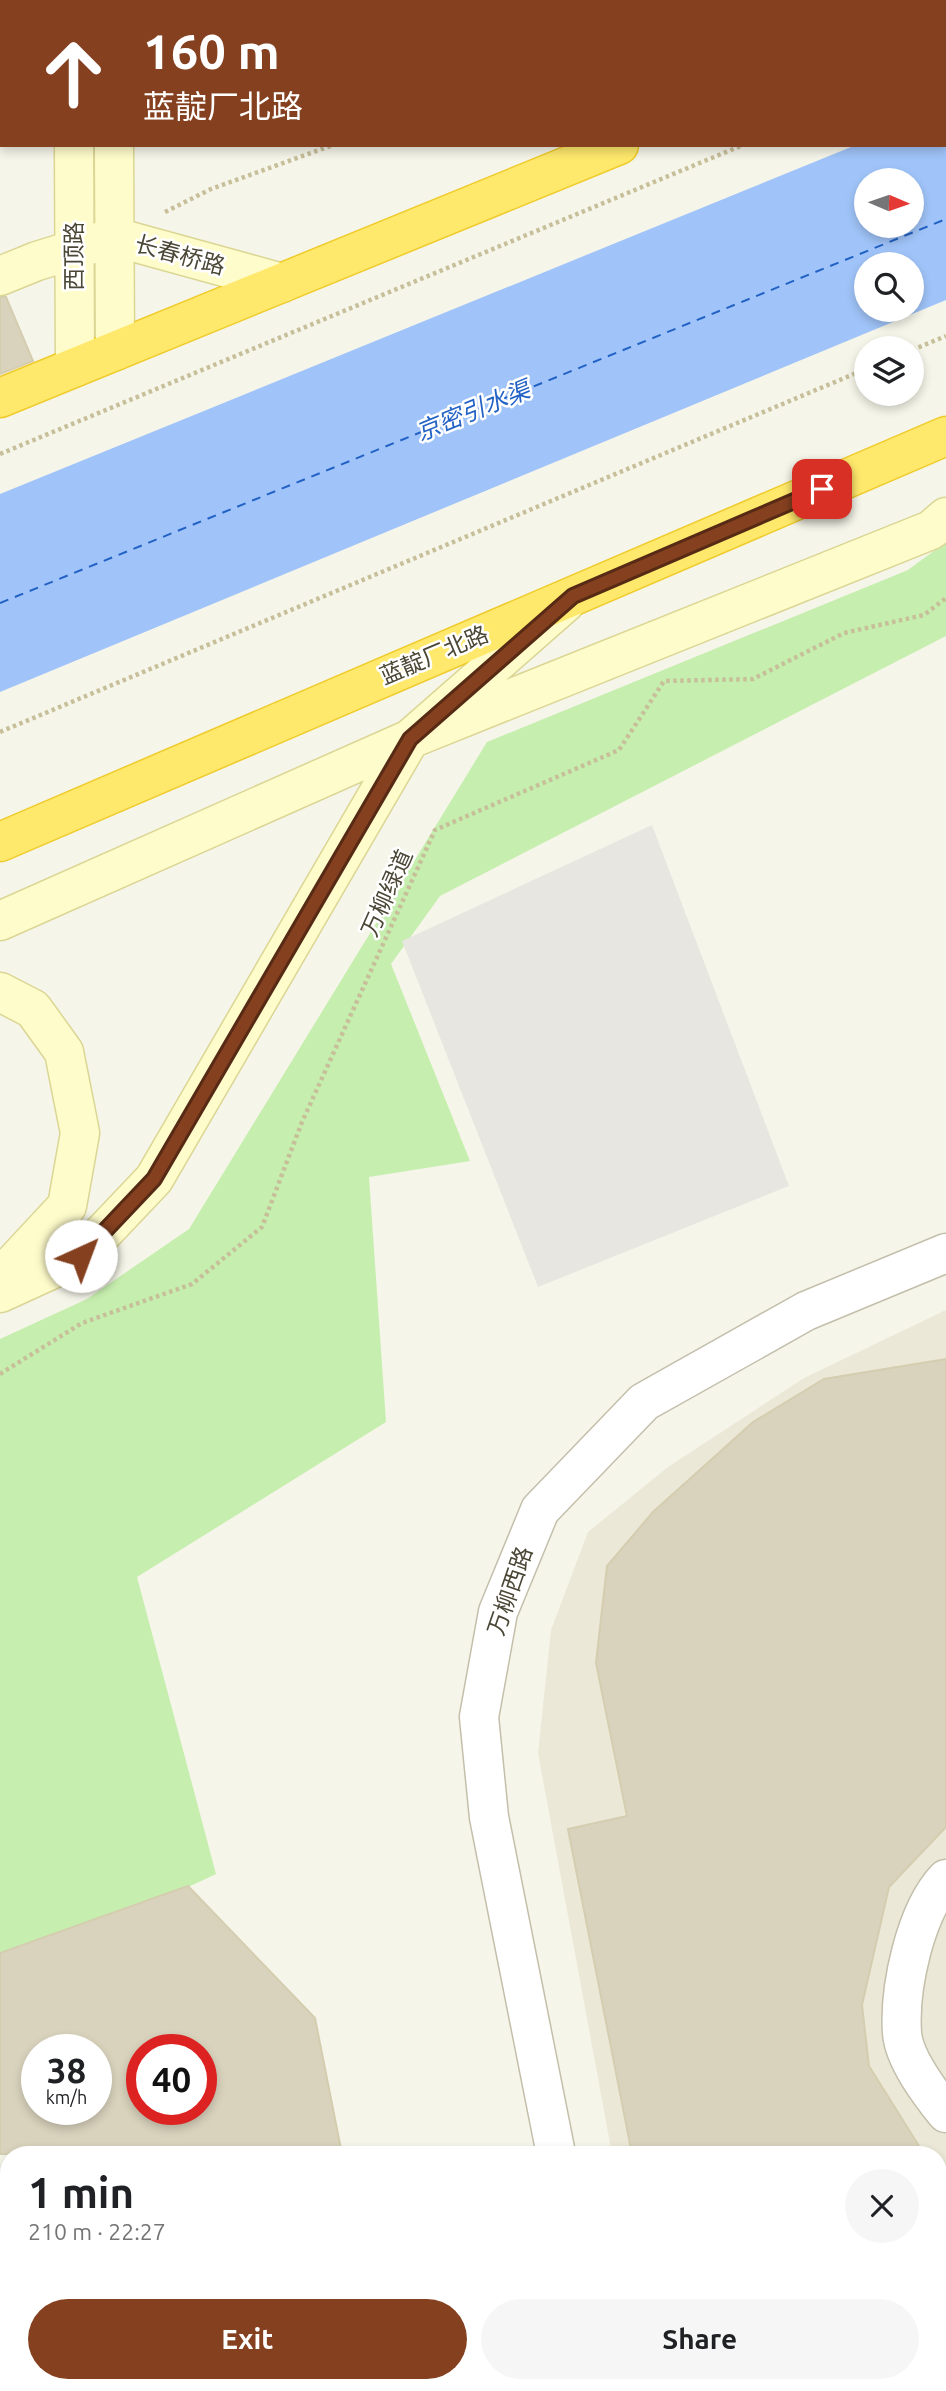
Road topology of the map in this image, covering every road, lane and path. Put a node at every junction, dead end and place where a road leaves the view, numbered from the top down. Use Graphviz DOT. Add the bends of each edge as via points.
graph roads {
  1 [pos="74,147"];
  2 [pos="114,147"];
  3 [pos="327,147"];
  4 [pos="614,147"];
  5 [pos="738,147"];
  6 [pos="115,237"];
  7 [pos="74,249"];
  8 [pos="0,276"];
  9 [pos="282,283"];
  10 [pos="946,336"];
  11 [pos="924,345"];
  12 [pos="115,351"];
  13 [pos="75,367"];
  14 [pos="854,374"];
  15 [pos="0,398"];
  16 [pos="946,436"];
  17 [pos="0,454"];
  18 [pos="946,517"];
  19 [pos="573,596"];
  20 [pos="946,598"];
  21 [pos="0,732"];
  22 [pos="410,739"];
  23 [pos="0,842"];
  24 [pos="0,921"];
  25 [pos="0,992"];
  26 [pos="946,1253"];
  27 [pos="0,1278"];
  28 [pos="0,1293"];
  29 [pos="0,1374"];
  30 [pos="946,1880"];
  31 [pos="946,2113"];
  32 [pos="554,2146"];
  1 -- 7 [label="street, 西顶路"];
  2 -- 6 [label="street, 西顶路"];
  3 -- 6 [label="path" via="211,189"];
  4 -- 9 [label="highway"];
  5 -- 17 [label="path"];
  6 -- 7 [label="street, 长春桥路"];
  6 -- 9 [label="street, 长春桥路"];
  6 -- 12 [label="street, 西顶路"];
  7 -- 8 [label="street, 长春桥路"];
  7 -- 13 [label="street, 西顶路"];
  9 -- 12 [label="highway"];
  10 -- 11 [label="path"];
  12 -- 13 [label="highway"];
  13 -- 15 [label="highway"];
  14 -- 21 [label="path"];
  16 -- 19 [label="highway, 蓝靛厂北路"];
  18 -- 22 [label="street" via="931,530"];
  19 -- 22 [label="street"];
  19 -- 23 [label="highway, 蓝靛厂北路"];
  20 -- 29 [label="path, 万柳绿道" via="924,615 844,633 753,679 664,681 619,750 435,830 303,1122 261,1227 192,1284 82,1323"];
  22 -- 24 [label="street"];
  22 -- 28 [label="street" via="154,1179 81,1256"];
  25 -- 27 [label="street" via="33,1009 64,1052 80,1133 67,1206"];
  26 -- 32 [label="street, 万柳西路" via="806,1311 644,1402 540,1510 498,1612 479,1717 489,1817"];
  30 -- 31 [label="street" via="933,1894 907,1968 902,2035 922,2084"];
}
